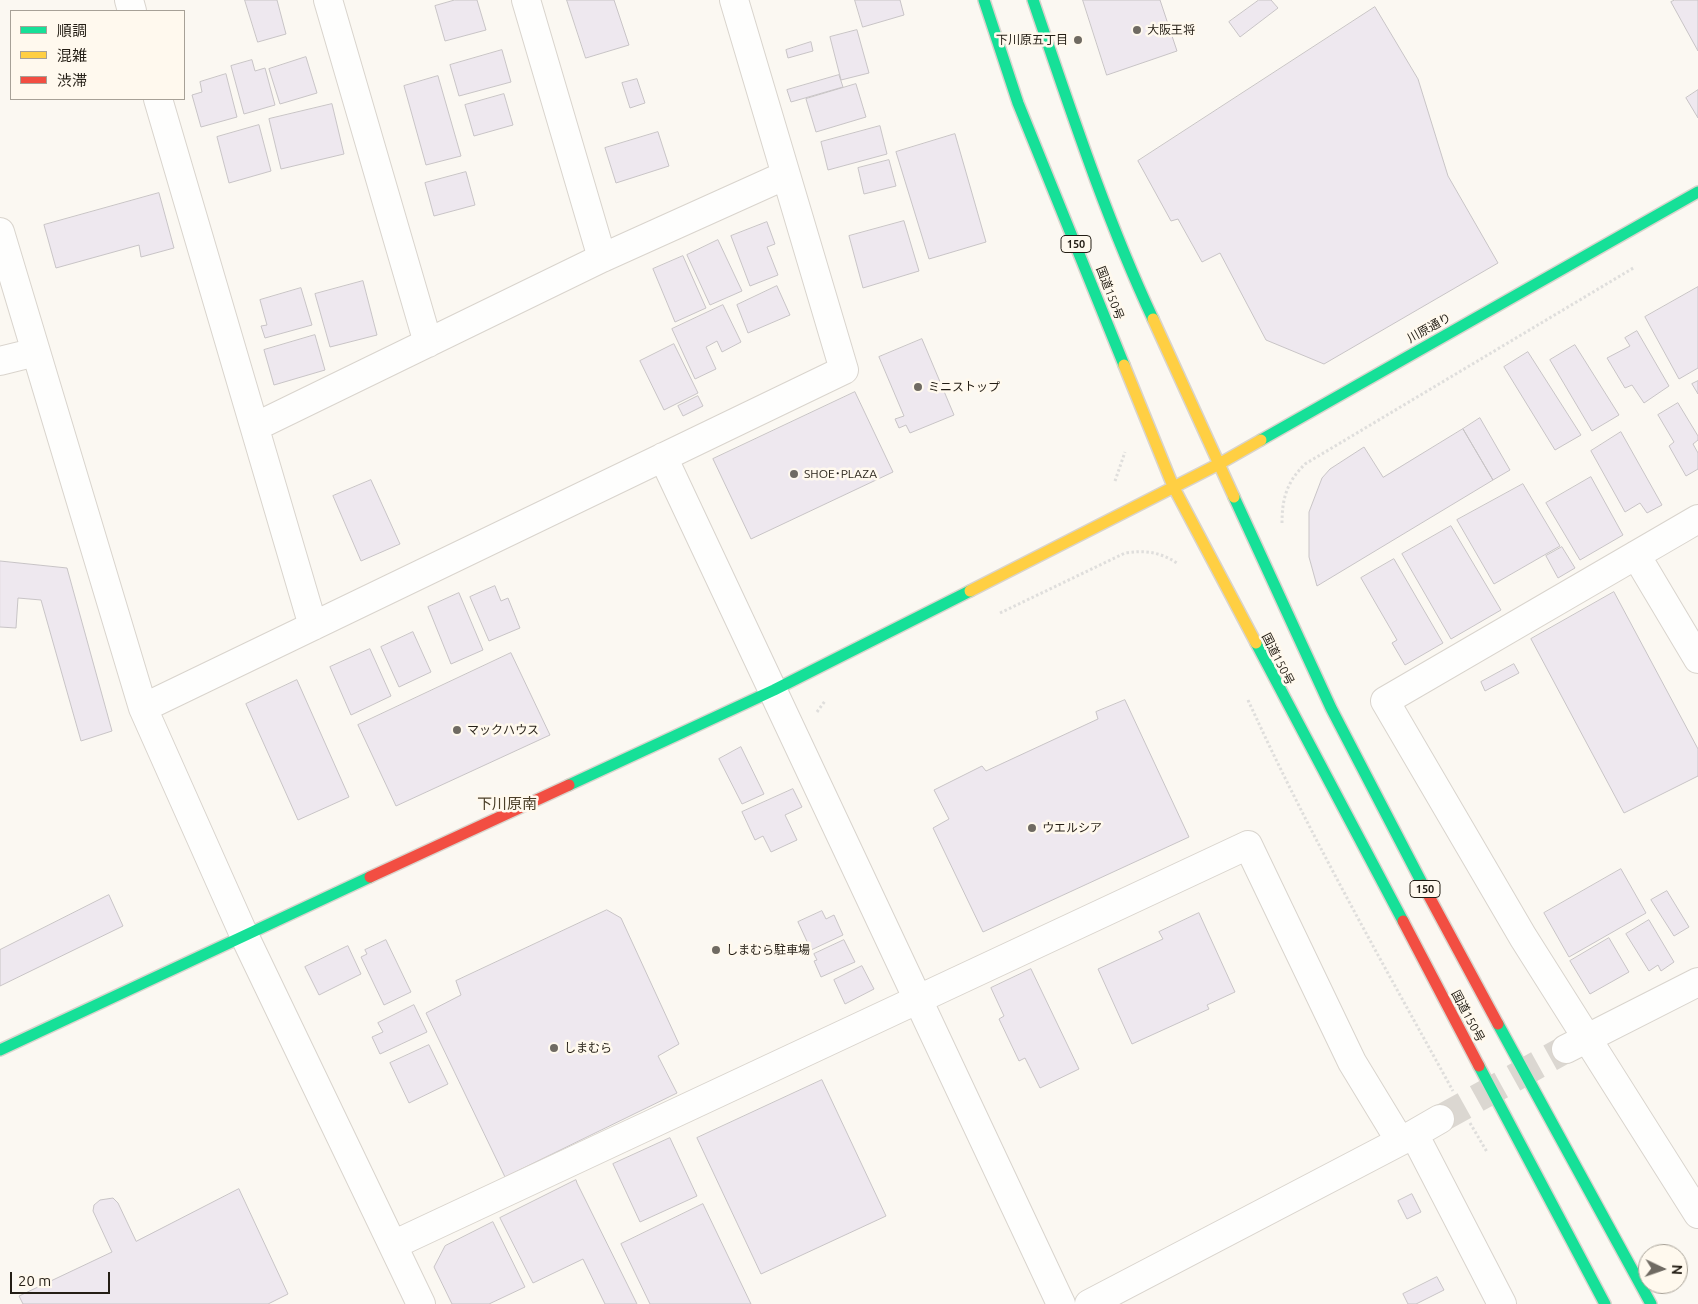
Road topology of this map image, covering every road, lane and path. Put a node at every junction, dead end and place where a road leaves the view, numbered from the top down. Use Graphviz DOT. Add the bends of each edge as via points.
graph roads {
  1 [pos="328,0"];
  2 [pos="526,0"];
  3 [pos="734,0"];
  4 [pos="984,0"];
  5 [pos="1033,0"];
  6 [pos="158,100"];
  7 [pos="786,175"];
  8 [pos="1698,192"];
  9 [pos="0,232"];
  10 [pos="602,258"];
  11 [pos="428,343"];
  12 [pos="36,352"];
  13 [pos="0,361"];
  14 [pos="255,427"];
  15 [pos="663,457"];
  16 [pos="1219,464"];
  17 [pos="1173,486"];
  18 [pos="1698,519"];
  19 [pos="1636,555"];
  20 [pos="313,626"];
  21 [pos="1698,658"];
  22 [pos="774,690"];
  23 [pos="143,708"];
  24 [pos="244,935"];
  25 [pos="1698,982"];
  26 [pos="919,1000"];
  27 [pos="1575,1044"];
  28 [pos="0,1050"];
  29 [pos="1440,1119"];
  30 [pos="1407,1138"];
  31 [pos="1698,1214"];
  32 [pos="393,1245"];
  33 [pos="421,1304"];
  34 [pos="1061,1304"];
  35 [pos="1089,1304"];
  36 [pos="1502,1304"];
  37 [pos="1605,1304"];
  38 [pos="1651,1304"];
  1 -- 11 [label="street"];
  2 -- 10 [label="street"];
  3 -- 7 [label="street"];
  4 -- 17 [label="main road, 国道150号 / 150" via="1018,103"];
  5 -- 16 [label="main road, 国道150号 / 150" via="1092,174 1130,270"];
  6 -- 14 [label="street"];
  7 -- 10 [label="street"];
  7 -- 15 [label="street" via="844,370"];
  8 -- 16 [label="main road, 川原通り"];
  9 -- 12 [label="street"];
  10 -- 11 [label="street"];
  11 -- 14 [label="street"];
  12 -- 13 [label="street"];
  12 -- 23 [label="street"];
  14 -- 20 [label="street"];
  15 -- 20 [label="street"];
  15 -- 22 [label="street"];
  16 -- 17 [label="main road, 川原通り"];
  16 -- 38 [label="main road, 国道150号 / 150" via="1332,708 1431,901"];
  17 -- 22 [label="main road, 川原通り"];
  17 -- 37 [label="main road, 国道150号 / 150"];
  18 -- 19 [label="street"];
  19 -- 21 [label="street"];
  19 -- 27 [label="street" via="1385,701 1523,937"];
  20 -- 23 [label="street"];
  22 -- 24 [label="main road, 川原通り"];
  22 -- 26 [label="street"];
  23 -- 24 [label="street"];
  24 -- 28 [label="main road, 川原通り"];
  24 -- 32 [label="street"];
  25 -- 27 [label="street"];
  26 -- 30 [label="street" via="1248,845 1352,1062"];
  26 -- 32 [label="street"];
  26 -- 34 [label="street"];
  27 -- 31 [label="street" via="1648,1131"];
  29 -- 30 [label="street"];
  30 -- 35 [label="street"];
  30 -- 36 [label="street"];
  32 -- 33 [label="street"];
}
